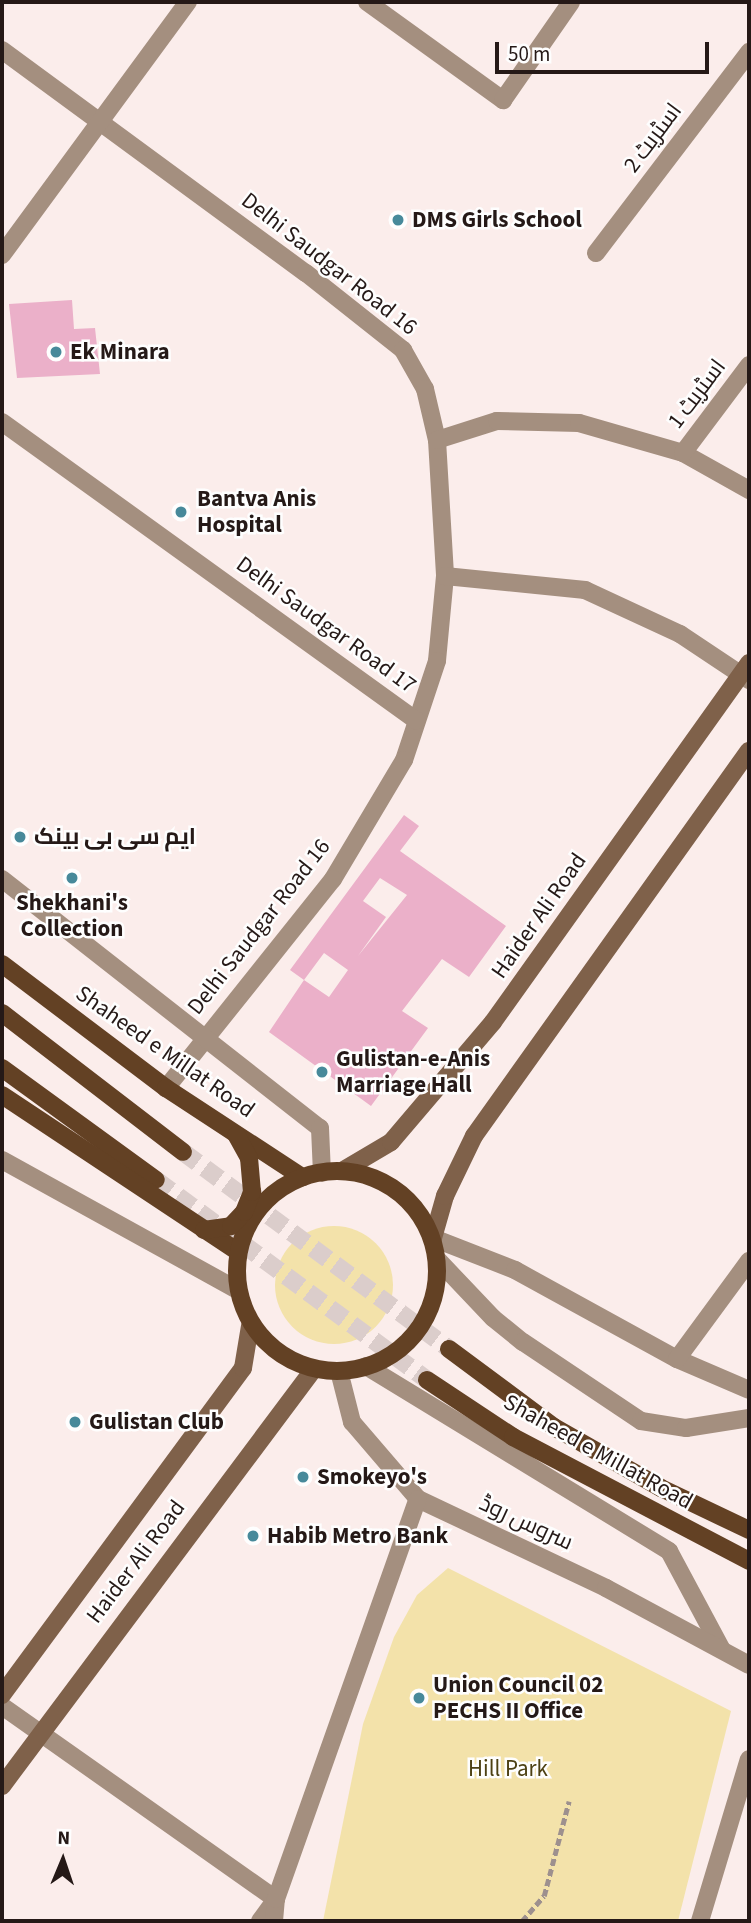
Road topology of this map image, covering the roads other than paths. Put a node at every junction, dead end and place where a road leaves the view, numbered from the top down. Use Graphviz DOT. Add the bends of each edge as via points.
graph roads {
  1 [pos="188,2"];
  2 [pos="367,2"];
  3 [pos="571,2"];
  4 [pos="2,50"];
  5 [pos="749,52"];
  6 [pos="100,122"];
  7 [pos="596,253"];
  8 [pos="2,255"];
  9 [pos="749,365"];
  10 [pos="2,422"];
  11 [pos="437,440"];
  12 [pos="683,453"];
  13 [pos="749,490"];
  14 [pos="445,576"];
  15 [pos="747,672"];
  16 [pos="417,721"];
  17 [pos="749,751"];
  18 [pos="2,879"];
  19 [pos="2,964"];
  20 [pos="2,1013"];
  21 [pos="206,1035"];
  22 [pos="2,1068"];
  23 [pos="166,1088"];
  24 [pos="2,1095"];
  25 [pos="234,1132"];
  26 [pos="183,1152"];
  27 [pos="2,1160"];
  28 [pos="342,1171"];
  29 [pos="322,1173"];
  30 [pos="302,1177"];
  31 [pos="156,1180"];
  32 [pos="204,1230"];
  33 [pos="433,1238"];
  34 [pos="237,1252"];
  35 [pos="437,1259"];
  36 [pos="749,1261"];
  37 [pos="236,1289"];
  38 [pos="250,1326"];
  39 [pos="449,1349"];
  40 [pos="677,1359"];
  41 [pos="366,1366"];
  42 [pos="313,1370"];
  43 [pos="339,1371"];
  44 [pos="427,1380"];
  45 [pos="749,1390"];
  46 [pos="749,1418"];
  47 [pos="418,1499"];
  48 [pos="749,1530"];
  49 [pos="749,1561"];
  50 [pos="722,1650"];
  51 [pos="749,1665"];
  52 [pos="2,1695"];
  53 [pos="2,1706"];
  54 [pos="40,1731"];
  55 [pos="749,1759"];
  56 [pos="2,1786"];
  57 [pos="276,1899"];
  58 [pos="260,1921"];
  59 [pos="274,1921"];
  60 [pos="700,1921"];
  1 -- 6 [label="street"];
  2 -- 3 [label="street" via="503,100"];
  4 -- 6 [label="street, Delhi Saudgar Road 16"];
  5 -- 7 [label="street, اسٹریٹ 2"];
  6 -- 8 [label="street"];
  6 -- 11 [label="street, Delhi Saudgar Road 16" via="403,350 425,389"];
  9 -- 12 [label="street, اسٹریٹ 1"];
  10 -- 16 [label="street, Delhi Saudgar Road 17"];
  11 -- 12 [label="street" via="497,421 538,419 579,422"];
  11 -- 14 [label="street, Delhi Saudgar Road 16"];
  12 -- 13 [label="street"];
  14 -- 15 [label="street" via="585,590 680,634"];
  14 -- 16 [label="street, Delhi Saudgar Road 16" via="437,661"];
  15 -- 28 [label="main road, Haider Ali Road" via="484,1033 391,1142"];
  16 -- 21 [label="street, Delhi Saudgar Road 16" via="404,760 333,879"];
  17 -- 33 [label="main road" via="474,1136 445,1196"];
  18 -- 21 [label="street"];
  19 -- 23 [label="main road, Shaheed e Millat Road"];
  20 -- 26 [label="main road"];
  21 -- 23 [label="street, Delhi Saudgar Road 16"];
  21 -- 29 [label="street" via="320,1128"];
  22 -- 31 [label="main road"];
  23 -- 25 [label="main road, Shaheed e Millat Road"];
  24 -- 32 [label="main road"];
  25 -- 30 [label="main road, Shaheed e Millat Road"];
  25 -- 32 [label="main road" via="248,1158 252,1192 244,1212 231,1226"];
  27 -- 37 [label="street"];
  28 -- 29 [label="main road"];
  28 -- 33 [label="main road" via="372,1177 397,1191 418,1212"];
  29 -- 30 [label="main road"];
  30 -- 34 [label="main road" via="272,1193 250,1219"];
  32 -- 34 [label="main road"];
  33 -- 35 [label="main road"];
  33 -- 40 [label="street" via="515,1270"];
  34 -- 37 [label="main road"];
  35 -- 41 [label="main road" via="437,1287 426,1320 404,1348"];
  35 -- 46 [label="street" via="523,1342 641,1421 686,1428"];
  36 -- 40 [label="street"];
  37 -- 38 [label="main road"];
  38 -- 42 [label="main road" via="277,1354"];
  38 -- 52 [label="main road, Haider Ali Road" via="243,1368"];
  39 -- 48 [label="main road, Shaheed e Millat Road" via="554,1427 661,1488"];
  40 -- 45 [label="street"];
  41 -- 43 [label="main road"];
  41 -- 50 [label="street" via="669,1552"];
  42 -- 43 [label="main road"];
  42 -- 54 [label="main road, Haider Ali Road"];
  43 -- 47 [label="street, سروس روڈ" via="352,1422"];
  44 -- 49 [label="main road, Shaheed e Millat Road" via="513,1437"];
  47 -- 50 [label="street, سروس روڈ" via="606,1588"];
  47 -- 57 [label="street"];
  50 -- 51 [label="street, سروس روڈ"];
  53 -- 54 [label="street"];
  54 -- 56 [label="main road, Haider Ali Road"];
  54 -- 57 [label="street"];
  55 -- 60 [label="street"];
  57 -- 58 [label="street"];
  57 -- 59 [label="street"];
}
